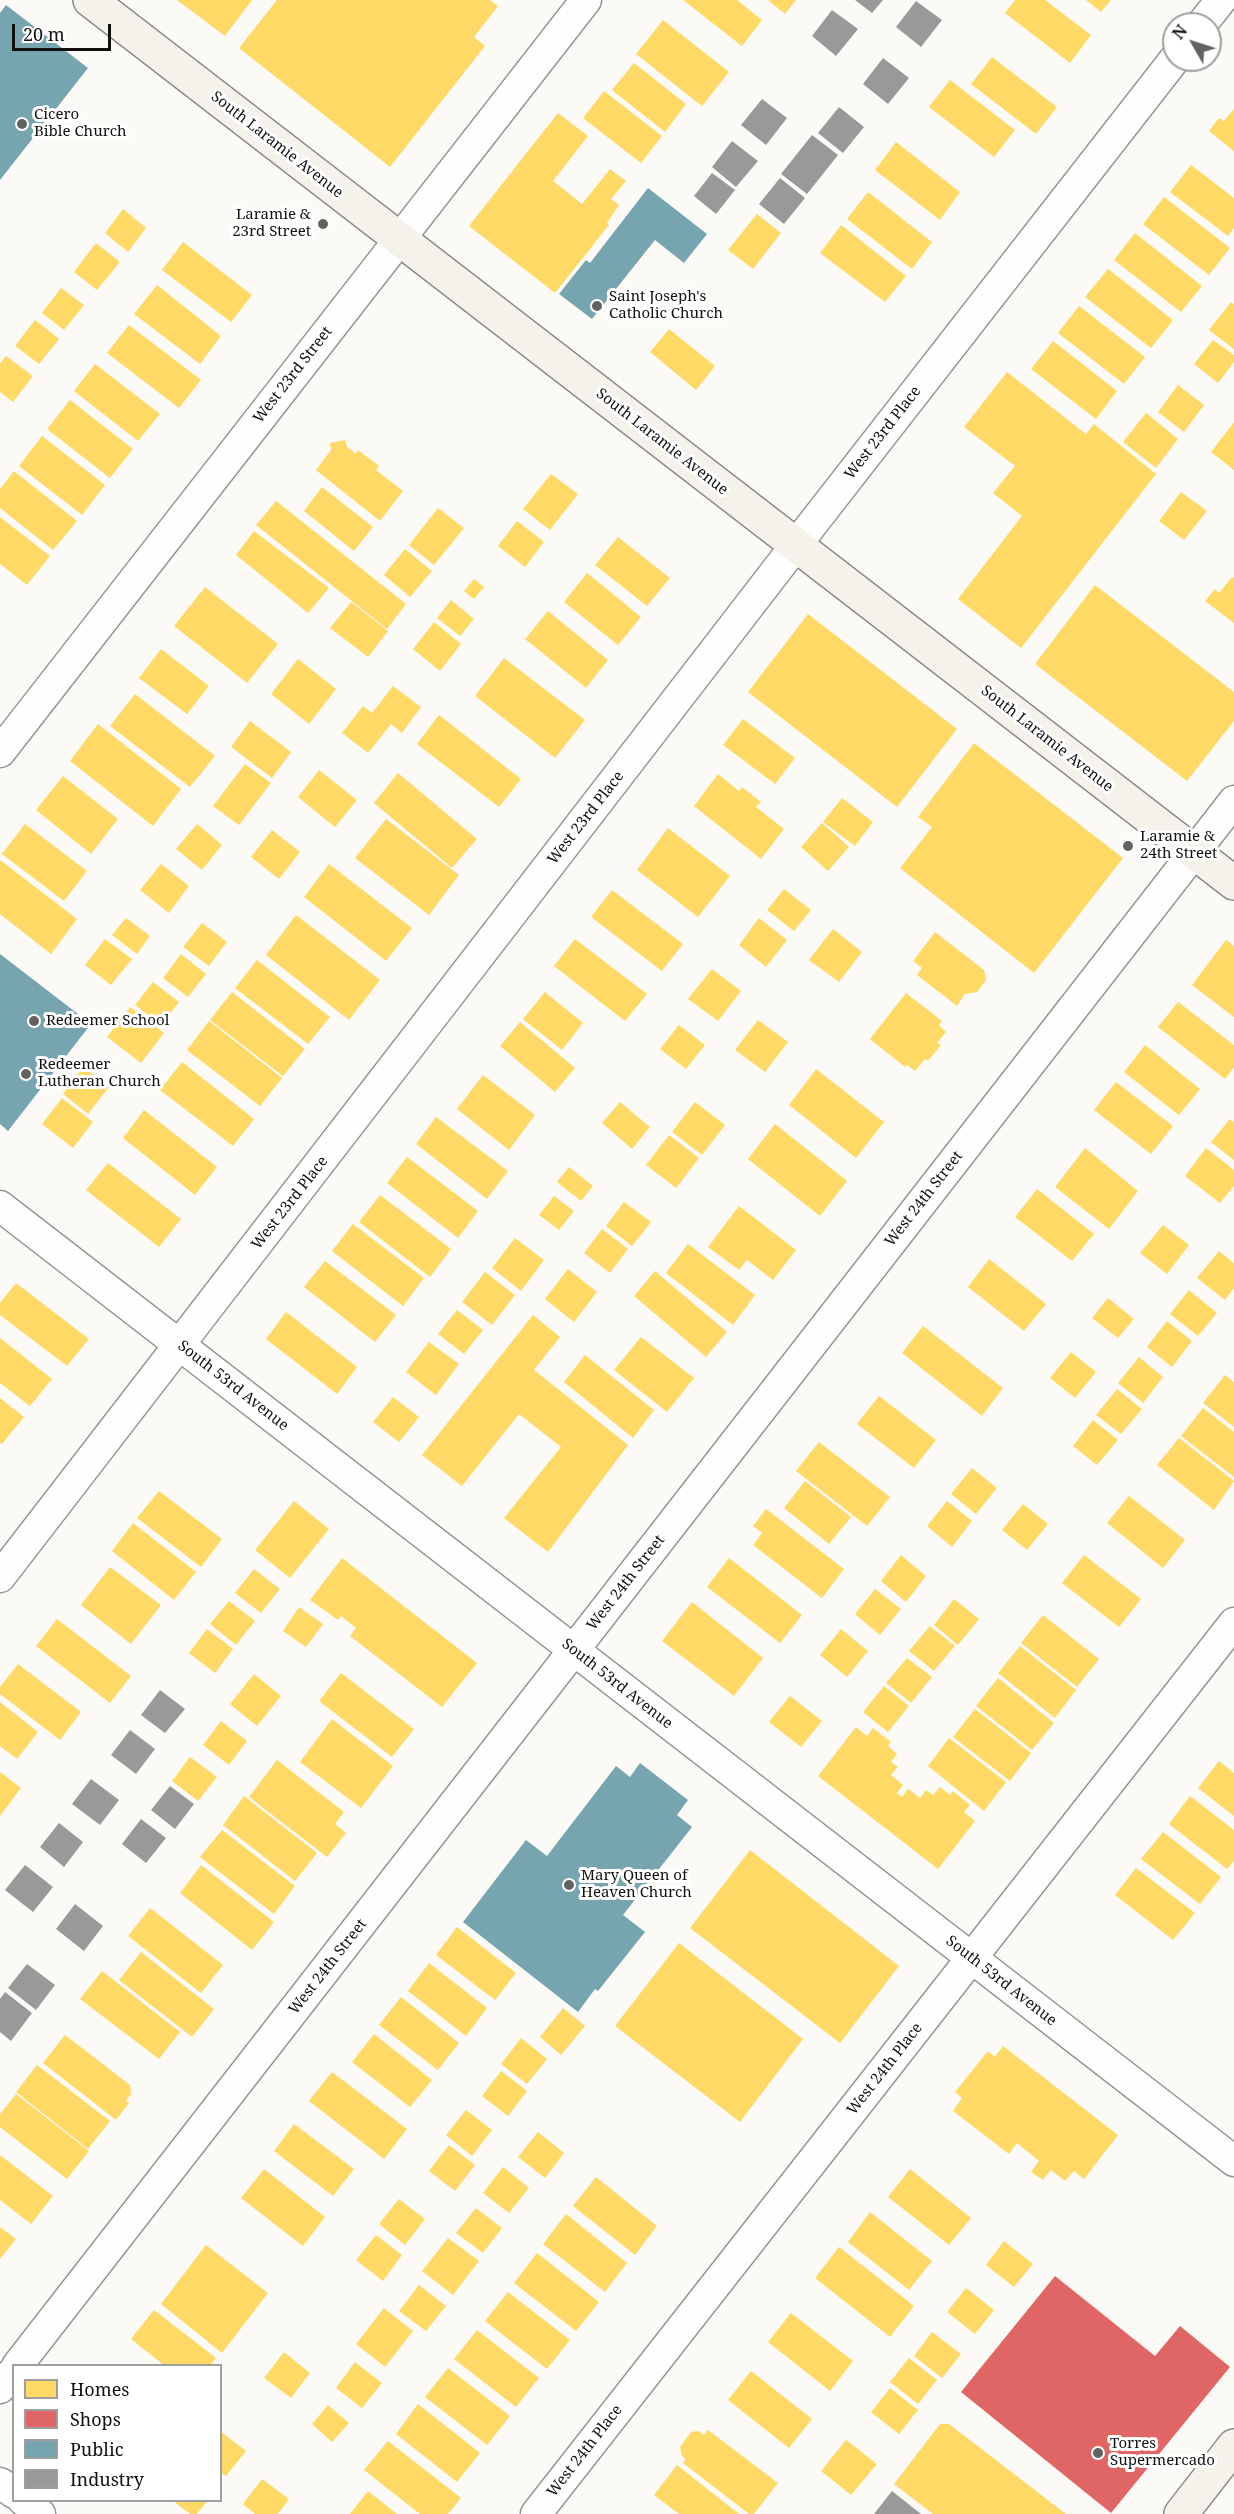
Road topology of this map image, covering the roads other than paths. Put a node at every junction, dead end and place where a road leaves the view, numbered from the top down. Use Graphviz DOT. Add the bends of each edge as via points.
graph roads {
  1 [pos="90,0"];
  2 [pos="586,0"];
  3 [pos="1221,0"];
  4 [pos="1212,12"];
  5 [pos="1165,72"];
  6 [pos="399,239"];
  7 [pos="796,545"];
  8 [pos="0,752"];
  9 [pos="1234,801"];
  10 [pos="1194,852"];
  11 [pos="1234,883"];
  12 [pos="0,1206"];
  13 [pos="180,1346"];
  14 [pos="0,1577"];
  15 [pos="1234,1623"];
  16 [pos="574,1650"];
  17 [pos="972,1958"];
  18 [pos="1234,2161"];
  19 [pos="20,2364"];
  20 [pos="12,2373"];
  21 [pos="0,2388"];
  22 [pos="1234,2446"];
  23 [pos="25,2502"];
  24 [pos="40,2514"];
  25 [pos="536,2514"];
  26 [pos="1181,2514"];
  1 -- 6 [label="main road, South Laramie Avenue"];
  2 -- 6 [label="street, West 23rd Street"];
  3 -- 4 [label="street"];
  5 -- 7 [label="street, West 23rd Place"];
  6 -- 7 [label="main road, South Laramie Avenue"];
  6 -- 8 [label="street, West 23rd Street"];
  7 -- 10 [label="main road, South Laramie Avenue"];
  7 -- 13 [label="street, West 23rd Place"];
  9 -- 10 [label="street, West 24th Street"];
  10 -- 11 [label="main road, South Laramie Avenue"];
  10 -- 16 [label="street, West 24th Street"];
  12 -- 13 [label="street, South 53rd Avenue"];
  13 -- 14 [label="street, West 23rd Place"];
  13 -- 16 [label="street, South 53rd Avenue"];
  15 -- 17 [label="street, West 24th Place"];
  16 -- 17 [label="street, South 53rd Avenue"];
  16 -- 19 [label="street, West 24th Street"];
  17 -- 18 [label="street, South 53rd Avenue"];
  17 -- 25 [label="street, West 24th Place"];
  20 -- 21 [label="street"];
  22 -- 26 [label="main road"];
  23 -- 24 [label="street"];
}
